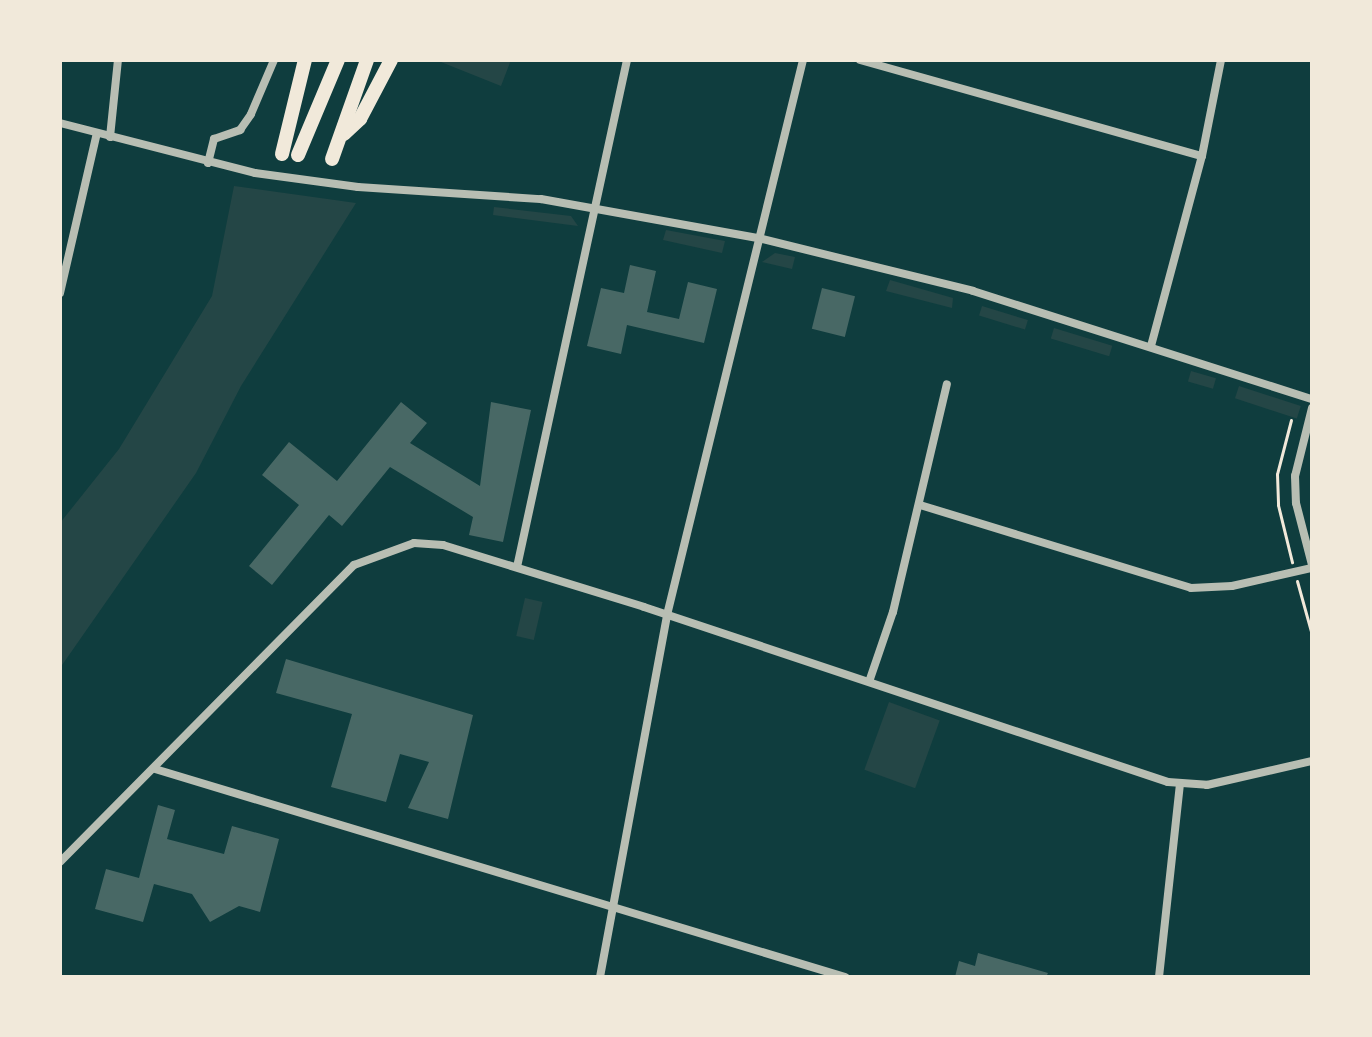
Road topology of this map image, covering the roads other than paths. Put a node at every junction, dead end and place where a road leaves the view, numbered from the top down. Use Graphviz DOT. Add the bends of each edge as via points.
graph roads {
  1 [pos="118,60"];
  2 [pos="274,60"];
  3 [pos="305,60"];
  4 [pos="338,60"];
  5 [pos="367,60"];
  6 [pos="391,60"];
  7 [pos="627,60"];
  8 [pos="803,60"];
  9 [pos="860,60"];
  10 [pos="1221,60"];
  11 [pos="60,123"];
  12 [pos="97,133"];
  13 [pos="341,136"];
  14 [pos="110,137"];
  15 [pos="282,154"];
  16 [pos="298,155"];
  17 [pos="1202,156"];
  18 [pos="332,159"];
  19 [pos="208,163"];
  20 [pos="593,207"];
  21 [pos="758,238"];
  22 [pos="60,293"];
  23 [pos="1151,346"];
  24 [pos="947,384"];
  25 [pos="1312,399"];
  26 [pos="1312,408"];
  27 [pos="920,505"];
  28 [pos="1312,566"];
  29 [pos="517,567"];
  30 [pos="667,615"];
  31 [pos="870,679"];
  32 [pos="1312,761"];
  33 [pos="155,769"];
  34 [pos="1180,785"];
  35 [pos="60,862"];
  36 [pos="609,909"];
  37 [pos="600,977"];
  38 [pos="845,977"];
  39 [pos="1159,977"];
  1 -- 14 [label="street"];
  2 -- 19 [label="street" via="251,114 240,130 214,139"];
  3 -- 15 [label="highway"];
  4 -- 16 [label="highway"];
  5 -- 13 [label="highway"];
  6 -- 13 [label="highway" via="360,119"];
  7 -- 20 [label="street"];
  8 -- 21 [label="street"];
  9 -- 17 [label="street"];
  10 -- 17 [label="street"];
  11 -- 12 [label="street"];
  12 -- 14 [label="street"];
  12 -- 22 [label="street"];
  13 -- 18 [label="highway"];
  14 -- 19 [label="street"];
  17 -- 23 [label="street"];
  19 -- 20 [label="street" via="333,184"];
  20 -- 21 [label="street"];
  20 -- 29 [label="street"];
  21 -- 23 [label="street" via="973,291"];
  21 -- 30 [label="street"];
  23 -- 25 [label="street"];
  24 -- 27 [label="street"];
  26 -- 28 [label="street" via="1295,476 1296,503"];
  27 -- 28 [label="street" via="1191,588 1232,586"];
  27 -- 31 [label="street"];
  29 -- 30 [label="street"];
  29 -- 33 [label="street" via="428,542 371,556 302,616"];
  30 -- 31 [label="street"];
  30 -- 36 [label="street"];
  31 -- 34 [label="street"];
  32 -- 34 [label="street" via="1207,785"];
  33 -- 35 [label="street"];
  33 -- 36 [label="street"];
  34 -- 39 [label="street"];
  36 -- 37 [label="street"];
  36 -- 38 [label="street"];
}
